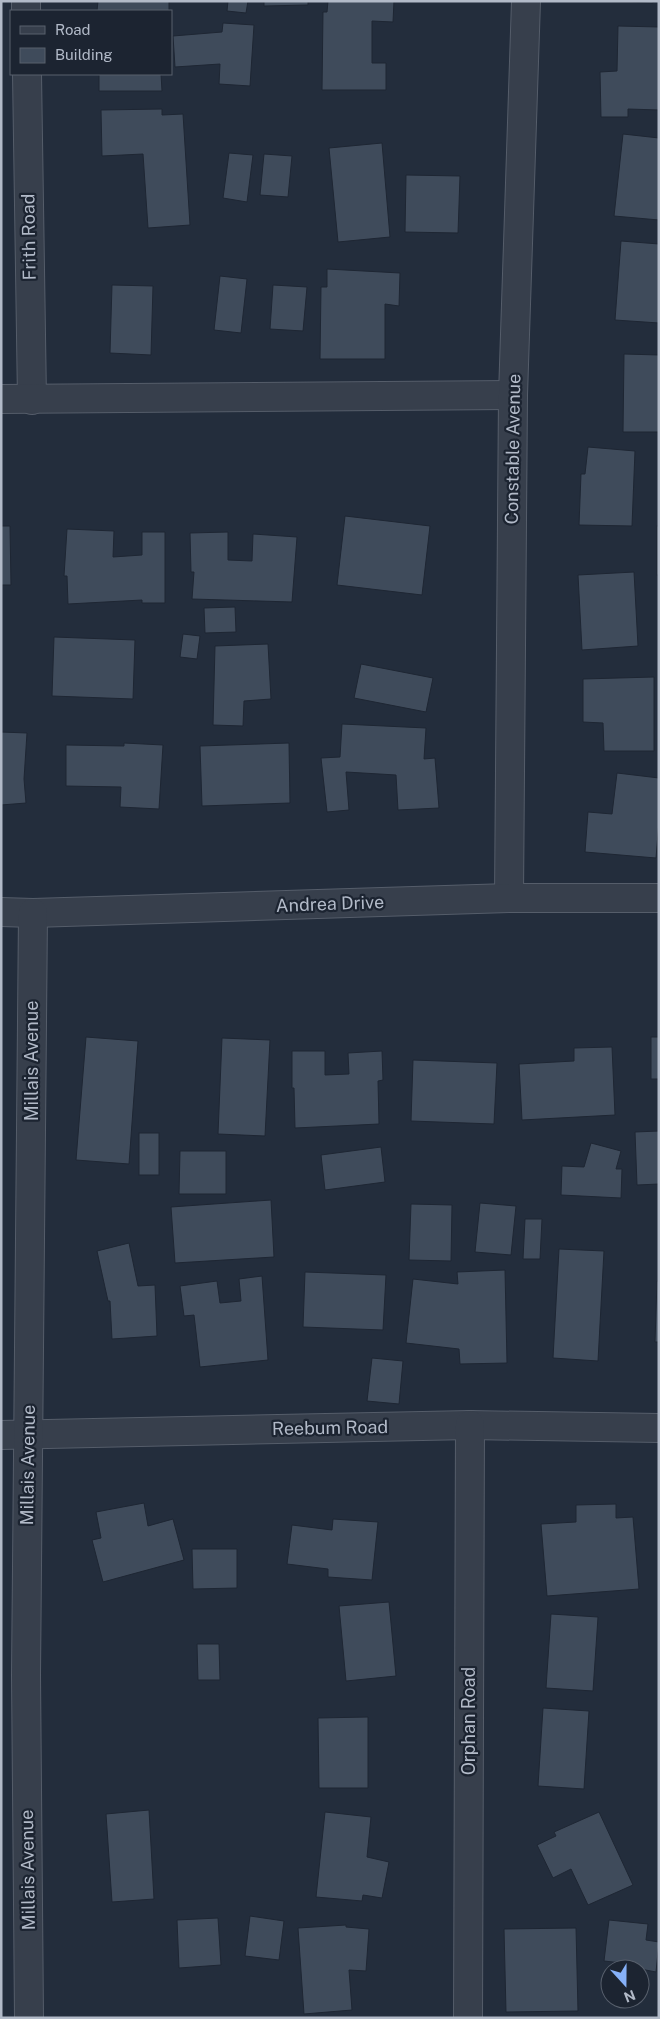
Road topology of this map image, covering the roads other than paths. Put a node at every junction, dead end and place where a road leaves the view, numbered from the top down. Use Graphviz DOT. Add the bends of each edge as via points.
graph roads {
  1 [pos="526,1"];
  2 [pos="27,75"];
  3 [pos="513,395"];
  4 [pos="1,399"];
  5 [pos="32,400"];
  6 [pos="509,898"];
  7 [pos="659,898"];
  8 [pos="1,912"];
  9 [pos="33,913"];
  10 [pos="470,1425"];
  11 [pos="659,1428"];
  12 [pos="1,1435"];
  13 [pos="29,1436"];
  14 [pos="29,2018"];
  15 [pos="468,2018"];
  1 -- 3 [label="street, Constable Avenue"];
  2 -- 5 [label="street, Frith Road"];
  3 -- 5 [label="street"];
  3 -- 6 [label="street, Constable Avenue"];
  4 -- 5 [label="street"];
  6 -- 7 [label="street, Andrea Drive"];
  6 -- 9 [label="street, Andrea Drive"];
  8 -- 9 [label="street, Andrea Drive"];
  9 -- 13 [label="street, Millais Avenue"];
  10 -- 11 [label="street, Reebum Road"];
  10 -- 13 [label="street, Reebum Road"];
  10 -- 15 [label="street, Orphan Road"];
  12 -- 13 [label="street, Reebum Road"];
  13 -- 14 [label="street, Millais Avenue" via="26,1684"];
}
